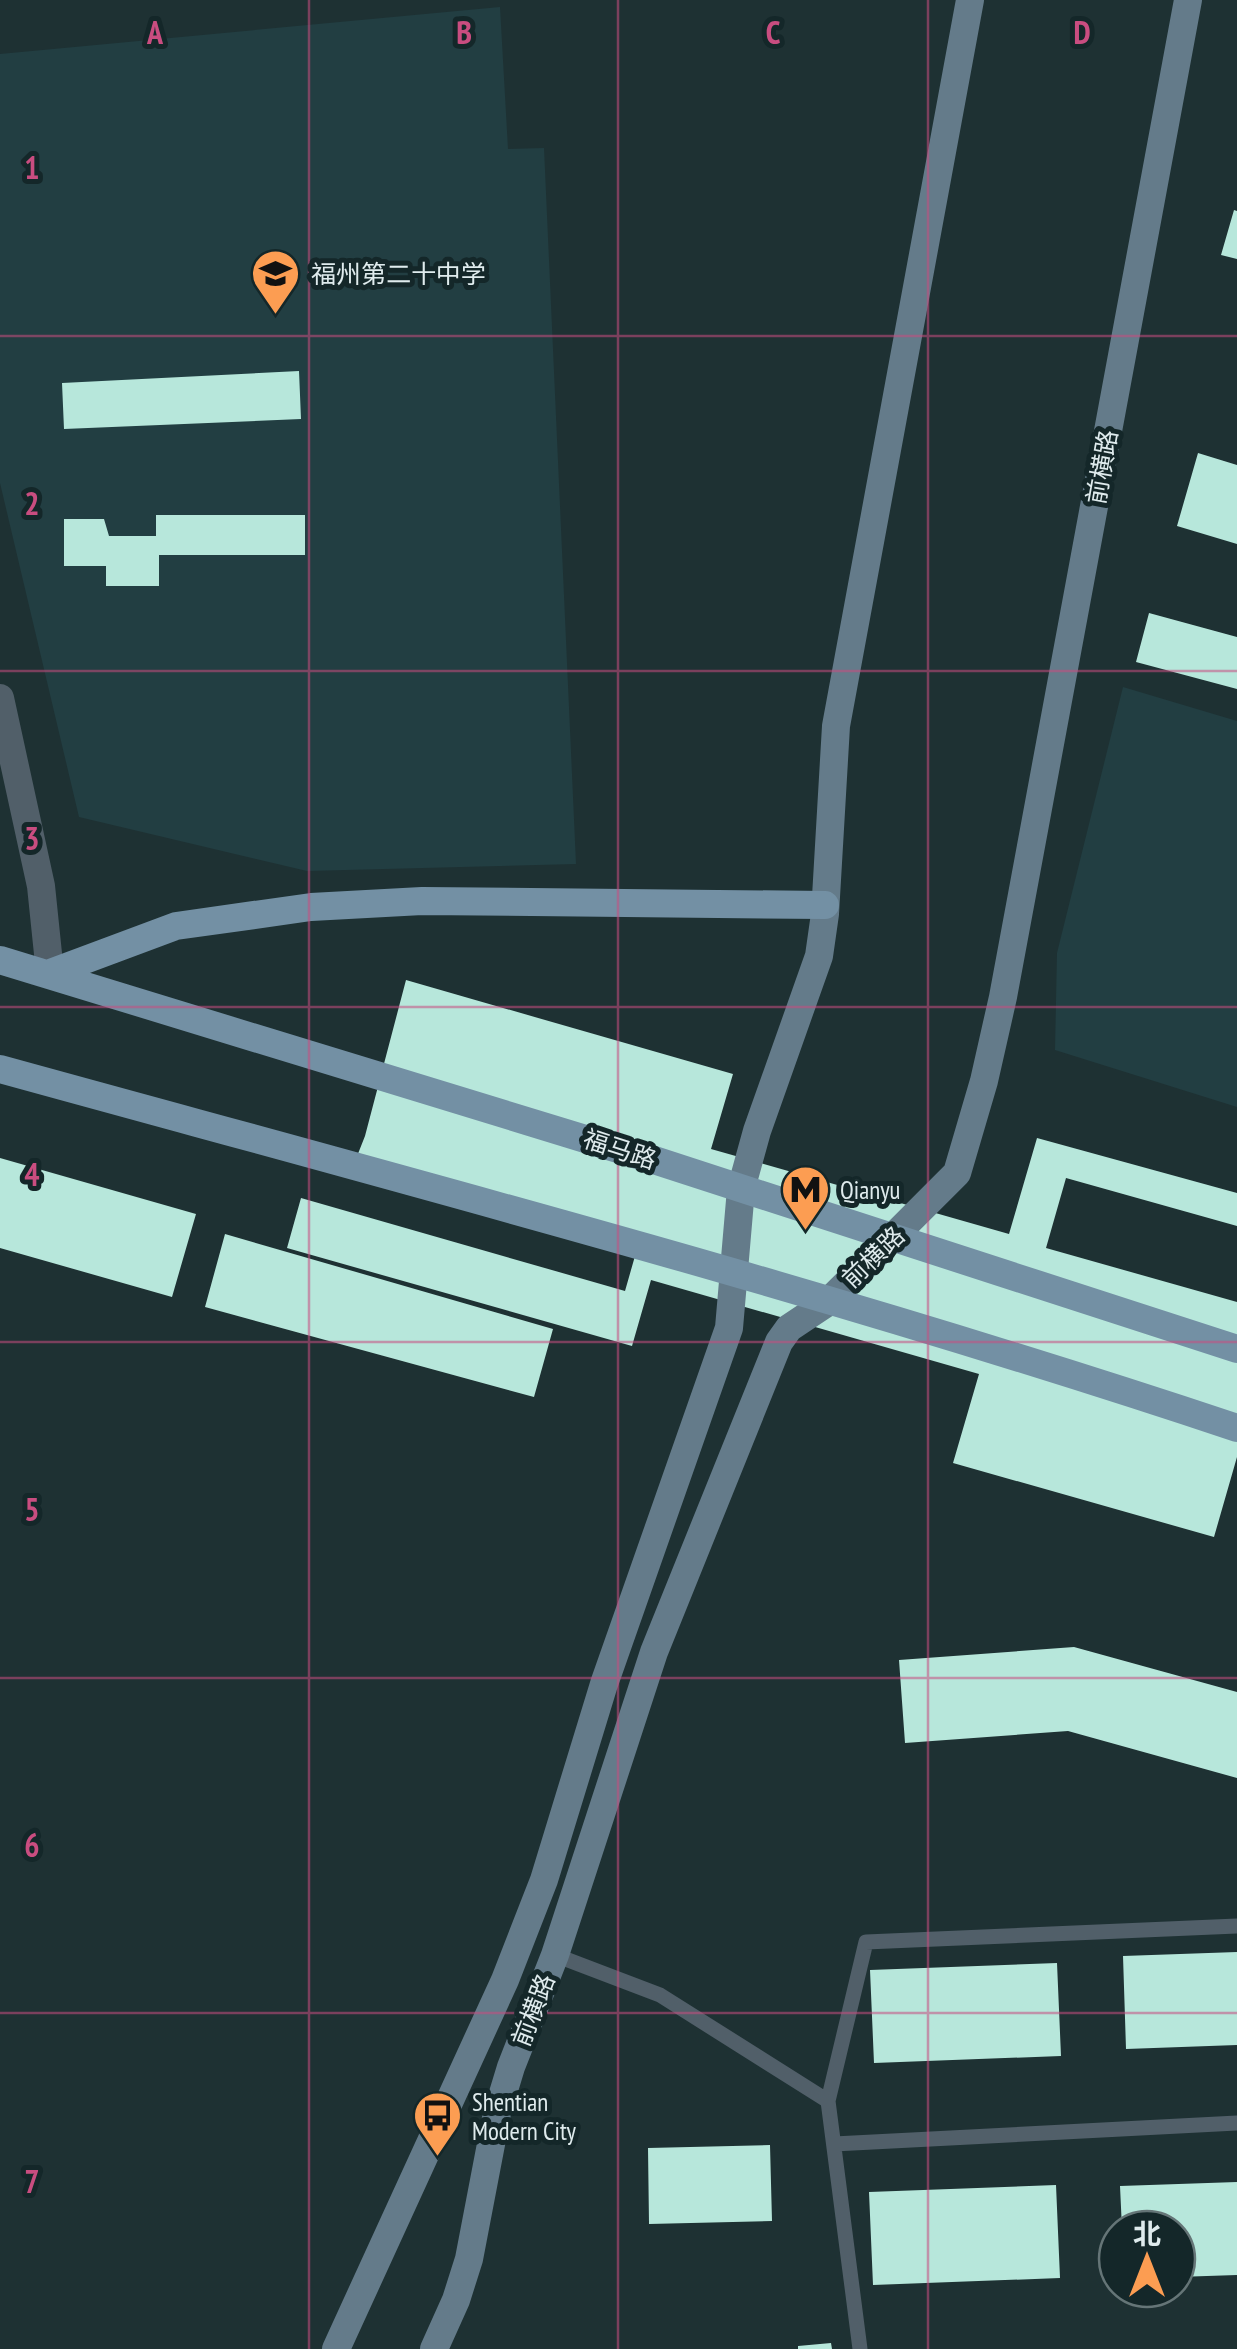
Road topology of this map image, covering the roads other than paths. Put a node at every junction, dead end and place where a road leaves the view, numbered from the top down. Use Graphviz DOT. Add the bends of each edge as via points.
graph roads {
  1 [pos="970,0"];
  2 [pos="1188,0"];
  3 [pos="0,698"];
  4 [pos="826,905"];
  5 [pos="0,960"];
  6 [pos="50,973"];
  7 [pos="0,1069"];
  8 [pos="742,1189"];
  9 [pos="894,1238"];
  10 [pos="736,1275"];
  11 [pos="828,1302"];
  12 [pos="1237,1348"];
  13 [pos="1237,1428"];
  14 [pos="1237,1926"];
  15 [pos="555,1955"];
  16 [pos="828,2101"];
  17 [pos="1237,2123"];
  18 [pos="834,2144"];
  19 [pos="336,2349"];
  20 [pos="434,2349"];
  21 [pos="860,2349"];
  1 -- 4 [label="main road, 前横路" via="836,726"];
  2 -- 9 [label="main road, 前横路" via="984,1081 957,1173"];
  3 -- 6 [label="street" via="40,886"];
  4 -- 6 [label="main road" via="422,901 311,907 176,926"];
  4 -- 8 [label="main road, 前横路" via="820,956 756,1131"];
  5 -- 6 [label="main road, 福马路"];
  6 -- 8 [label="main road, 福马路"];
  7 -- 10 [label="main road"];
  8 -- 9 [label="main road, 福马路"];
  8 -- 10 [label="main road, 前横路"];
  9 -- 11 [label="main road, 前横路"];
  9 -- 12 [label="main road, 福马路"];
  10 -- 11 [label="main road"];
  10 -- 19 [label="main road, 前横路" via="729,1328 604,1684 544,1880"];
  11 -- 13 [label="main road"];
  11 -- 15 [label="main road, 前横路" via="788,1328 779,1342 654,1652"];
  14 -- 16 [label="lane" via="866,1942"];
  15 -- 16 [label="lane" via="660,1996"];
  15 -- 20 [label="main road, 前横路" via="511,2068 469,2259"];
  16 -- 18 [label="lane"];
  17 -- 18 [label="lane"];
  18 -- 21 [label="lane"];
}
